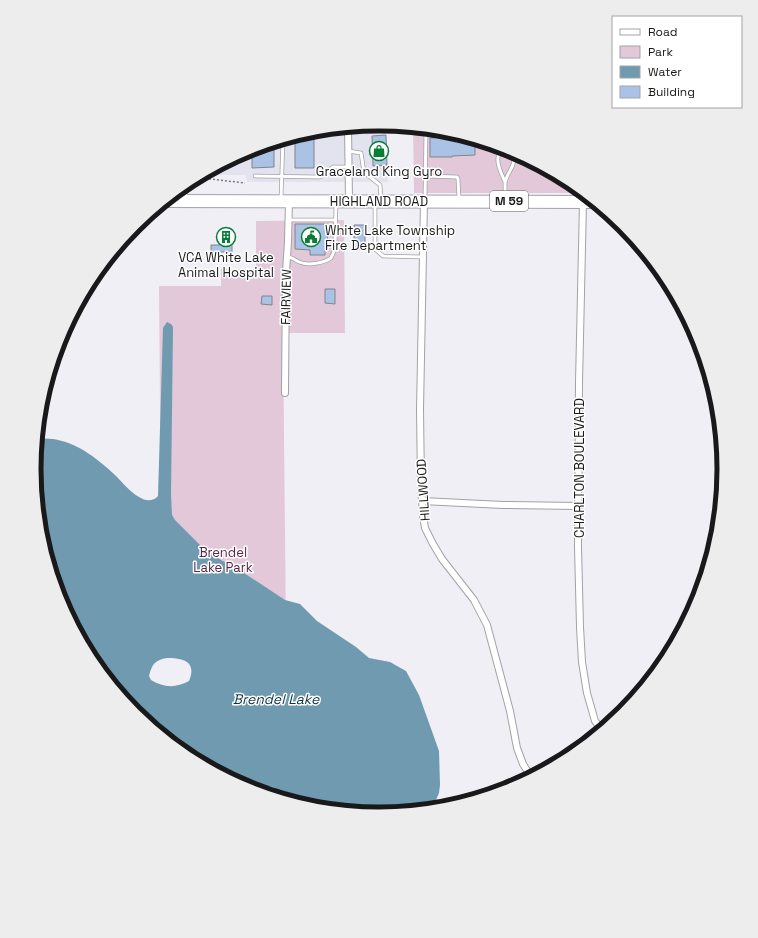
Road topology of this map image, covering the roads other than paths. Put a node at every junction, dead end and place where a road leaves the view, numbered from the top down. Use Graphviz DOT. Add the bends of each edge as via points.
graph roads {
  1 [pos="348,133"];
  2 [pos="426,134"];
  3 [pos="283,146"];
  4 [pos="348,151"];
  5 [pos="498,153"];
  6 [pos="514,160"];
  7 [pos="348,167"];
  8 [pos="255,176"];
  9 [pos="426,176"];
  10 [pos="282,177"];
  11 [pos="505,182"];
  12 [pos="185,192"];
  13 [pos="173,201"];
  14 [pos="186,201"];
  15 [pos="285,201"];
  16 [pos="336,201"];
  17 [pos="349,201"];
  18 [pos="378,201"];
  19 [pos="424,201"];
  20 [pos="459,201"];
  21 [pos="506,201"];
  22 [pos="586,202"];
  23 [pos="589,204"];
  24 [pos="288,220"];
  25 [pos="335,220"];
  26 [pos="287,257"];
  27 [pos="423,257"];
  28 [pos="285,393"];
  29 [pos="422,501"];
  30 [pos="578,506"];
  31 [pos="598,726"];
  32 [pos="528,772"];
  1 -- 4 [label="street"];
  2 -- 9 [label="lane"];
  3 -- 10 [label="lane"];
  4 -- 7 [label="street"];
  4 -- 18 [label="lane" via="361,153 364,172 380,184"];
  5 -- 11 [label="lane" via="498,163"];
  6 -- 11 [label="lane"];
  7 -- 10 [label="lane" via="333,167 320,177"];
  7 -- 17 [label="street"];
  8 -- 10 [label="lane"];
  9 -- 19 [label="lane"];
  9 -- 20 [label="lane" via="456,177"];
  10 -- 15 [label="lane"];
  11 -- 21 [label="lane"];
  12 -- 14 [label="lane"];
  13 -- 14 [label="highway, HIGHLAND ROAD / M 59"];
  14 -- 15 [label="highway, HIGHLAND ROAD / M 59"];
  15 -- 16 [label="highway, HIGHLAND ROAD / M 59"];
  15 -- 24 [label="street, FAIRVIEW"];
  16 -- 17 [label="highway, HIGHLAND ROAD / M 59"];
  16 -- 25 [label="lane"];
  17 -- 18 [label="highway, HIGHLAND ROAD / M 59"];
  18 -- 19 [label="highway, HIGHLAND ROAD / M 59"];
  18 -- 27 [label="lane" via="374,249 384,256"];
  19 -- 20 [label="highway, HIGHLAND ROAD / M 59"];
  19 -- 27 [label="street, HILLWOOD"];
  20 -- 21 [label="highway, HIGHLAND ROAD / M 59"];
  21 -- 22 [label="highway, HIGHLAND ROAD / M 59"];
  23 -- 30 [label="street, CHARLTON BOULEVARD" via="582,243 580,286"];
  24 -- 25 [label="lane"];
  24 -- 26 [label="street, FAIRVIEW"];
  25 -- 26 [label="lane" via="335,249 331,258 320,263 301,263"];
  26 -- 28 [label="street, FAIRVIEW"];
  27 -- 29 [label="street, HILLWOOD" via="420,410"];
  29 -- 30 [label="street"];
  29 -- 32 [label="street, HILLWOOD" via="425,528 433,544 474,600 487,625 517,748"];
  30 -- 31 [label="street, CHARLTON BOULEVARD" via="582,662 594,721"];
}
